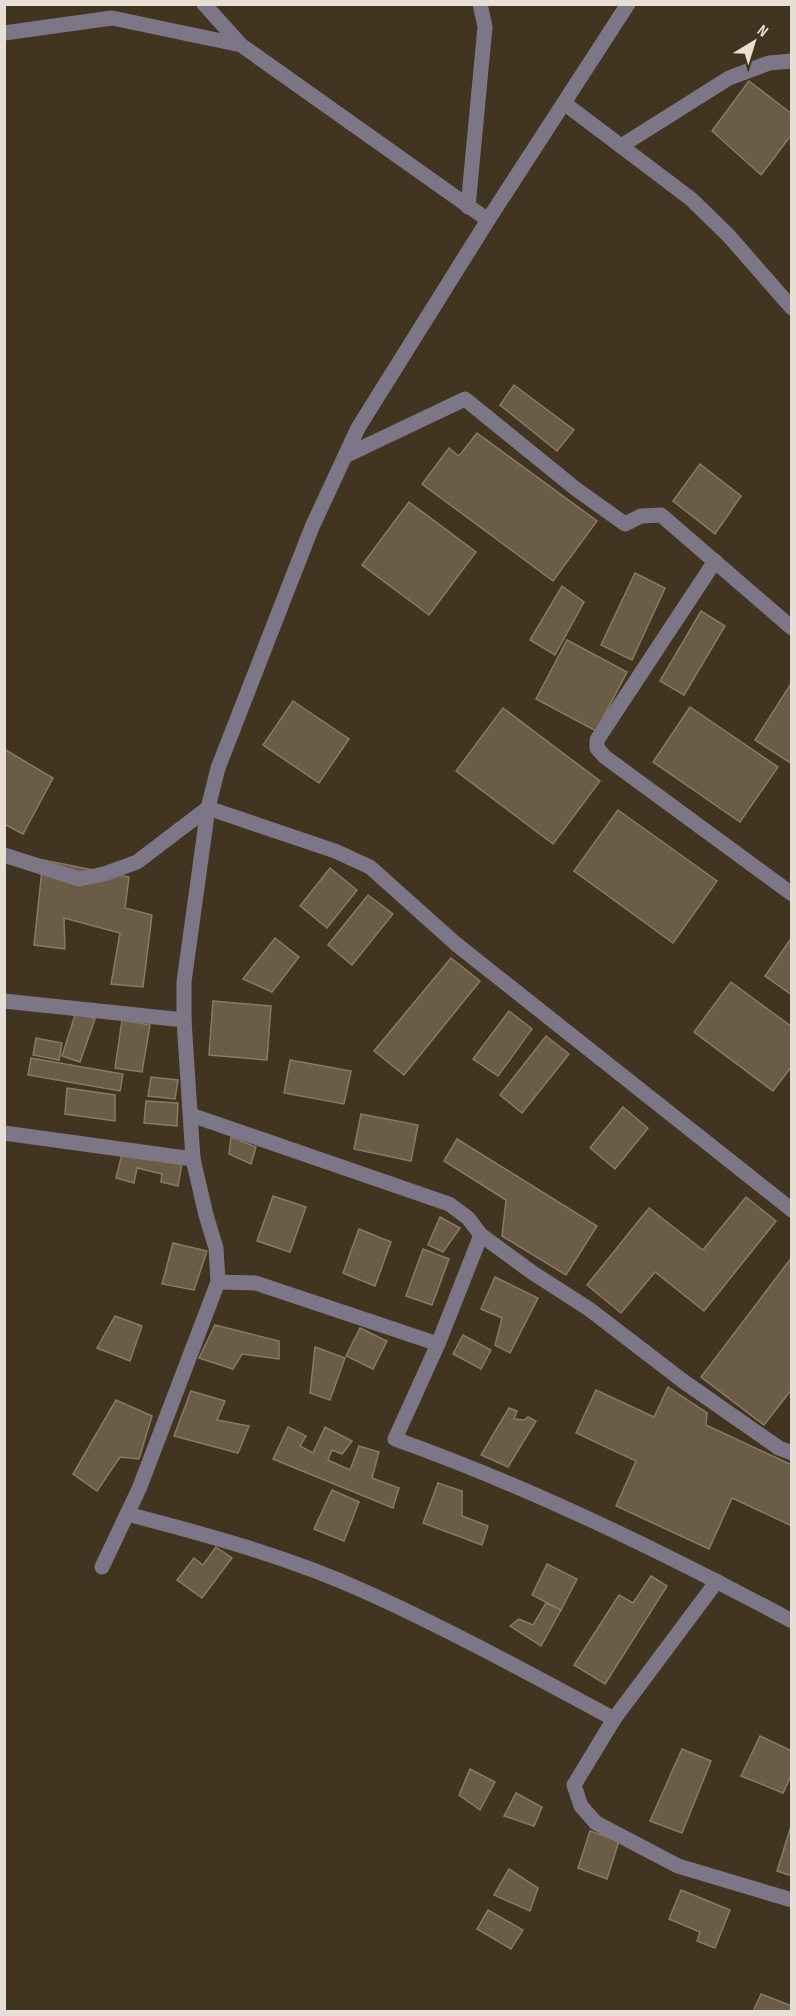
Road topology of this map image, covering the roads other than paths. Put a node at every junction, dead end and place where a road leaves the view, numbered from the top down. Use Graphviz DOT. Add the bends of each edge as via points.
graph roads {
  1 [pos="204,4"];
  2 [pos="480,4"];
  3 [pos="628,4"];
  4 [pos="4,33"];
  5 [pos="241,45"];
  6 [pos="792,61"];
  7 [pos="564,103"];
  8 [pos="621,146"];
  9 [pos="468,207"];
  10 [pos="488,220"];
  11 [pos="792,308"];
  12 [pos="345,456"];
  13 [pos="715,561"];
  14 [pos="792,628"];
  15 [pos="208,808"];
  16 [pos="4,855"];
  17 [pos="792,894"];
  18 [pos="4,1001"];
  19 [pos="183,1020"];
  20 [pos="191,1115"];
  21 [pos="4,1133"];
  22 [pos="193,1159"];
  23 [pos="792,1210"];
  24 [pos="481,1235"];
  25 [pos="218,1282"];
  26 [pos="438,1344"];
  27 [pos="792,1453"];
  28 [pos="127,1514"];
  29 [pos="102,1567"];
  30 [pos="717,1581"];
  31 [pos="792,1621"];
  32 [pos="614,1719"];
  33 [pos="792,1900"];
  1 -- 5 [label="street"];
  2 -- 9 [label="street" via="485,27"];
  3 -- 7 [label="street"];
  4 -- 5 [label="street" via="112,18"];
  5 -- 9 [label="street"];
  6 -- 8 [label="street" via="769,63 729,78"];
  7 -- 8 [label="street"];
  7 -- 10 [label="street"];
  8 -- 11 [label="street" via="691,199"];
  9 -- 10 [label="street"];
  10 -- 12 [label="street" via="358,428"];
  12 -- 13 [label="street" via="465,399 625,524 641,516 661,515"];
  12 -- 15 [label="street" via="312,528 218,768"];
  13 -- 14 [label="street"];
  13 -- 17 [label="street" via="597,740 597,748"];
  15 -- 16 [label="street" via="137,862 104,874 79,879"];
  15 -- 19 [label="street" via="184,982"];
  15 -- 23 [label="street" via="335,851 370,867 456,944"];
  18 -- 19 [label="street"];
  19 -- 20 [label="street"];
  20 -- 22 [label="street"];
  20 -- 24 [label="street" via="449,1204 468,1218"];
  21 -- 22 [label="street"];
  22 -- 25 [label="street" via="216,1248"];
  24 -- 26 [label="street"];
  24 -- 27 [label="street" via="589,1309 683,1381"];
  25 -- 26 [label="street" via="256,1283"];
  25 -- 28 [label="street"];
  26 -- 30 [label="street" via="395,1439 564,1508"];
  28 -- 29 [label="street"];
  28 -- 32 [label="street" via="258,1550 365,1591"];
  30 -- 31 [label="street"];
  30 -- 32 [label="street"];
  32 -- 33 [label="street" via="574,1785 581,1806 596,1823 678,1866"];
}
